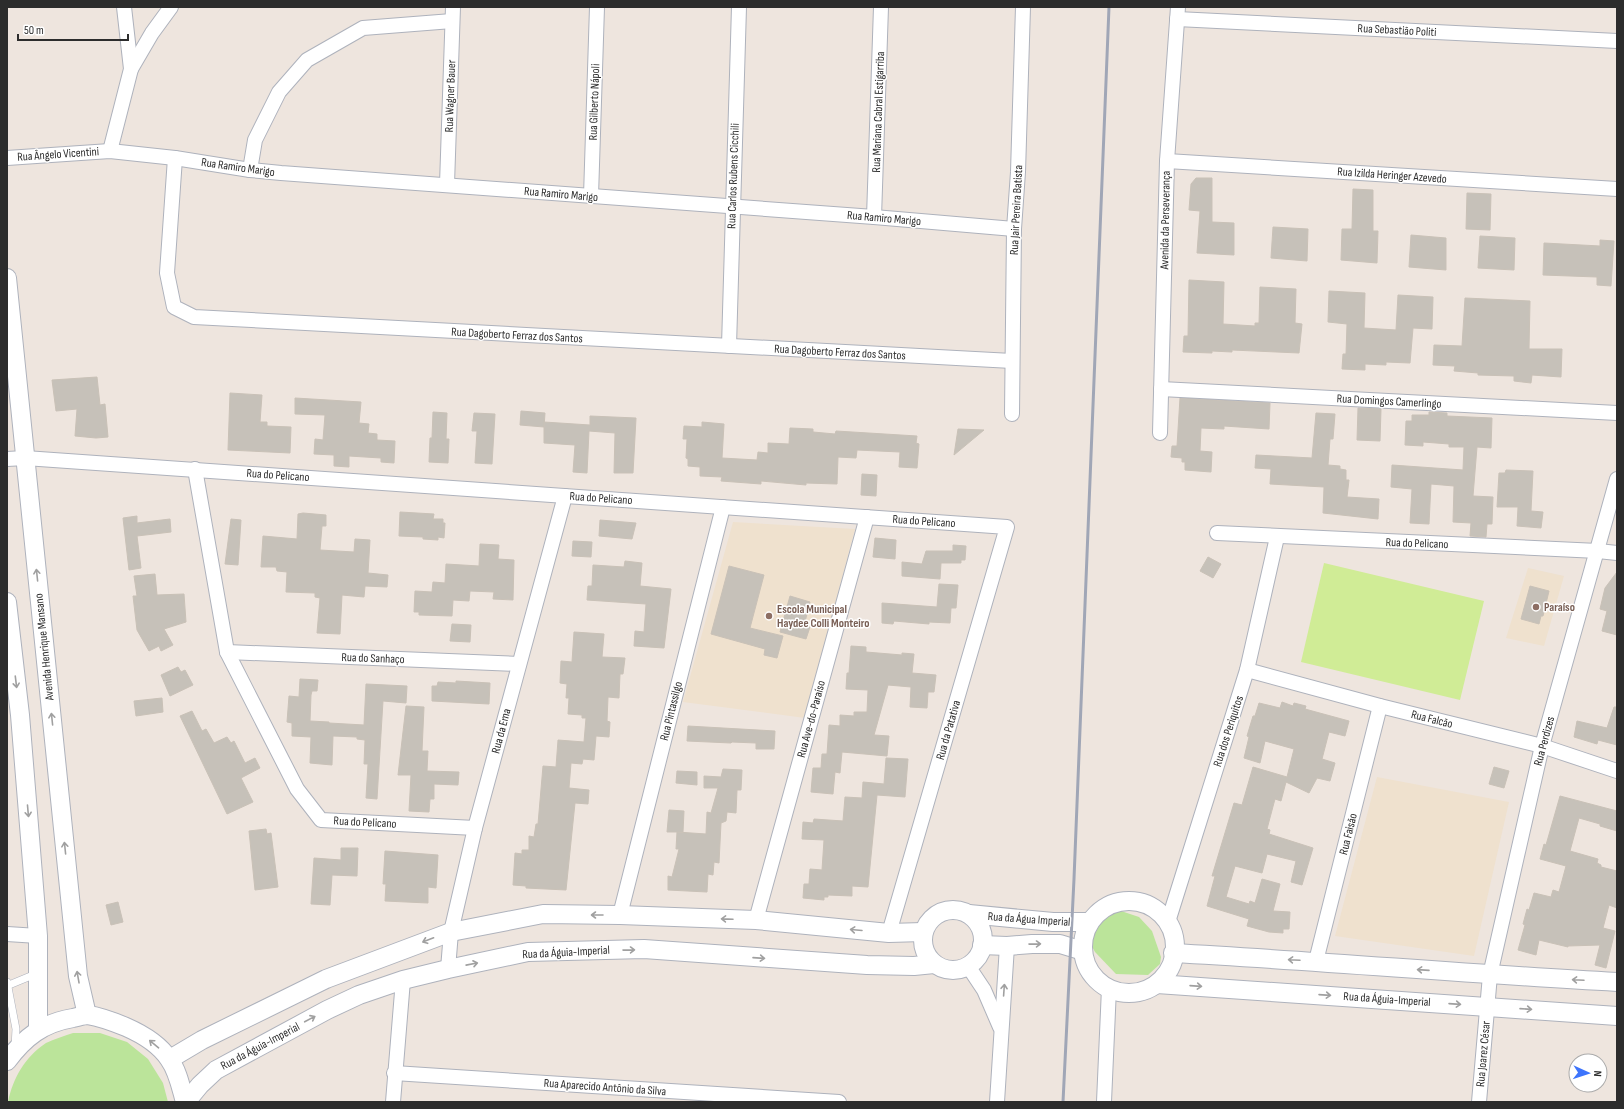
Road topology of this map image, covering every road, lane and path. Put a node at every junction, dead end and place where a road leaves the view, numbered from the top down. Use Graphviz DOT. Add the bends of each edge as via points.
graph roads {
  1 [pos="124,7"];
  2 [pos="171,7"];
  3 [pos="598,7"];
  4 [pos="740,7"];
  5 [pos="881,7"];
  6 [pos="1023,7"];
  7 [pos="1178,13"];
  8 [pos="453,14"];
  9 [pos="1617,41"];
  10 [pos="131,69"];
  11 [pos="110,151"];
  12 [pos="7,158"];
  13 [pos="174,158"];
  14 [pos="1166,161"];
  15 [pos="250,170"];
  16 [pos="447,184"];
  17 [pos="1617,189"];
  18 [pos="591,196"];
  19 [pos="732,207"];
  20 [pos="874,217"];
  21 [pos="1014,229"];
  22 [pos="7,278"];
  23 [pos="729,346"];
  24 [pos="1012,361"];
  25 [pos="1161,389"];
  26 [pos="1617,412"];
  27 [pos="1012,414"];
  28 [pos="1160,433"];
  29 [pos="25,458"];
  30 [pos="7,459"];
  31 [pos="195,469"];
  32 [pos="1617,479"];
  33 [pos="565,496"];
  34 [pos="723,507"];
  35 [pos="866,517"];
  36 [pos="1007,527"];
  37 [pos="1216,533"];
  38 [pos="1277,537"];
  39 [pos="1598,551"];
  40 [pos="1617,553"];
  41 [pos="7,602"];
  42 [pos="227,652"];
  43 [pos="520,664"];
  44 [pos="1247,670"];
  45 [pos="1380,706"];
  46 [pos="1542,746"];
  47 [pos="1617,771"];
  48 [pos="475,828"];
  49 [pos="969,914"];
  50 [pos="620,915"];
  51 [pos="756,920"];
  52 [pos="1090,922"];
  53 [pos="1168,922"];
  54 [pos="451,932"];
  55 [pos="923,932"];
  56 [pos="889,933"];
  57 [pos="7,934"];
  58 [pos="38,936"];
  59 [pos="982,945"];
  60 [pos="1007,946"];
  61 [pos="1083,951"];
  62 [pos="1173,953"];
  63 [pos="1316,961"];
  64 [pos="934,964"];
  65 [pos="968,966"];
  66 [pos="448,968"];
  67 [pos="38,973"];
  68 [pos="1490,975"];
  69 [pos="403,980"];
  70 [pos="1617,982"];
  71 [pos="8,984"];
  72 [pos="1157,984"];
  73 [pos="1109,988"];
  74 [pos="1487,1006"];
  75 [pos="87,1015"];
  76 [pos="1617,1016"];
  77 [pos="1001,1029"];
  78 [pos="38,1030"];
  79 [pos="11,1056"];
  80 [pos="170,1059"];
  81 [pos="394,1073"];
  82 [pos="185,1102"];
  83 [pos="393,1102"];
  84 [pos="839,1102"];
  85 [pos="997,1102"];
  86 [pos="1104,1102"];
  87 [pos="1479,1102"];
  1 -- 10 [label="street"];
  2 -- 10 [label="street"];
  3 -- 18 [label="street, Rua Gilberto Nápoli"];
  4 -- 19 [label="street, Rua Carlos Rubens Cicchili"];
  5 -- 20 [label="street, Rua Mariana Cabral Estigarriba"];
  6 -- 21 [label="street, Rua Jair Pereira Batista"];
  7 -- 9 [label="street, Rua Sebastião Politi"];
  7 -- 14 [label="street, Avenida da Perseverança"];
  8 -- 15 [label="street" via="363,28 307,60 279,92 254,140"];
  8 -- 16 [label="street, Rua Wagner Bauer"];
  10 -- 11 [label="street"];
  11 -- 12 [label="street, Rua Ângelo Vicentini"];
  11 -- 13 [label="street, Rua Ramiro Marigo"];
  13 -- 15 [label="street, Rua Ramiro Marigo"];
  13 -- 23 [label="street, Rua Dagoberto Ferraz dos Santos" via="167,273 174,307 194,317"];
  14 -- 17 [label="street, Rua Izilda Heringer Azevedo"];
  14 -- 25 [label="street, Avenida da Perseverança"];
  15 -- 16 [label="street, Rua Ramiro Marigo"];
  16 -- 18 [label="street, Rua Ramiro Marigo"];
  18 -- 19 [label="street, Rua Ramiro Marigo"];
  19 -- 20 [label="street, Rua Ramiro Marigo"];
  19 -- 23 [label="street, Rua Carlos Rubens Cicchili"];
  20 -- 21 [label="street, Rua Ramiro Marigo"];
  21 -- 24 [label="street, Rua Jair Pereira Batista"];
  22 -- 29 [label="street, Avenida Henrique Mansano"];
  23 -- 24 [label="street, Rua Dagoberto Ferraz dos Santos"];
  24 -- 27 [label="street, Rua Jair Pereira Batista"];
  25 -- 26 [label="street, Rua Domingos Camerlingo"];
  25 -- 28 [label="street, Avenida da Perseverança"];
  29 -- 30 [label="street, Rua do Pelicano"];
  29 -- 31 [label="street, Rua do Pelicano"];
  75 -- 29 [label="street, Avenida Henrique Mansano, one-way" via="78,976"];
  31 -- 33 [label="street, Rua do Pelicano"];
  31 -- 42 [label="street, Rua do Pelicano"];
  32 -- 39 [label="street, Rua Perdizes"];
  33 -- 34 [label="street, Rua do Pelicano"];
  33 -- 43 [label="street, Rua da Ema"];
  34 -- 35 [label="street, Rua do Pelicano"];
  34 -- 50 [label="street, Rua Pintassilgo"];
  35 -- 36 [label="street, Rua do Pelicano"];
  35 -- 51 [label="street, Rua Ave-do-Paraíso"];
  36 -- 56 [label="street, Rua da Patativa"];
  37 -- 38 [label="street, Rua do Pelicano"];
  38 -- 39 [label="street, Rua do Pelicano"];
  38 -- 44 [label="street, Rua dos Periquitos"];
  39 -- 40 [label="street, Rua do Pelicano"];
  39 -- 46 [label="street, Rua Perdizes"];
  41 -- 58 [label="street, one-way" via="20,715"];
  42 -- 43 [label="street, Rua do Sanhaço"];
  42 -- 48 [label="street, Rua do Pelicano" via="297,789 321,820"];
  43 -- 48 [label="street, Rua da Ema"];
  44 -- 45 [label="street, Rua Falcão"];
  44 -- 53 [label="street, Rua dos Periquitos"];
  45 -- 46 [label="street, Rua Falcão"];
  45 -- 63 [label="street, Rua Faisão"];
  46 -- 47 [label="street, Rua Falcão"];
  46 -- 68 [label="street, Rua Perdizes"];
  48 -- 54 [label="street, Rua da Ema"];
  49 -- 52 [label="street, Rua da Água Imperial" via="1053,922"];
  49 -- 55 [label="street" via="955,910 941,912 933,916"];
  49 -- 59 [label="street" via="980,927"];
  51 -- 50 [label="street, one-way"];
  50 -- 54 [label="street, one-way" via="543,914"];
  56 -- 51 [label="street, one-way"];
  52 -- 53 [label="street" via="1100,911 1114,903 1129,901 1144,904 1157,911"];
  52 -- 61 [label="street" via="1084,937"];
  53 -- 62 [label="street" via="1173,933"];
  54 -- 66 [label="street, Rua da Ema"];
  54 -- 80 [label="street, one-way" via="326,979 202,1040"];
  55 -- 56 [label="street"];
  55 -- 64 [label="street" via="924,950"];
  57 -- 58 [label="street"];
  58 -- 67 [label="street"];
  59 -- 60 [label="street, Rua da Água Imperial"];
  59 -- 65 [label="street" via="977,957"];
  60 -- 61 [label="street, Rua da Água Imperial, one-way" via="1060,944"];
  77 -- 60 [label="street, one-way"];
  61 -- 73 [label="street" via="1087,966 1095,978"];
  63 -- 62 [label="street, one-way"];
  62 -- 72 [label="street" via="1170,967"];
  68 -- 63 [label="street, one-way"];
  64 -- 65 [label="street" via="951,970"];
  66 -- 64 [label="street, Rua da Águia-Imperial, one-way" via="528,952 644,949 867,965"];
  65 -- 77 [label="street" via="984,990"];
  66 -- 69 [label="street, Rua da Águia-Imperial"];
  67 -- 71 [label="lane"];
  67 -- 78 [label="street"];
  70 -- 68 [label="street, one-way"];
  68 -- 74 [label="street, Rua Perdizes"];
  69 -- 81 [label="street"];
  82 -- 69 [label="street, Rua da Águia-Imperial, one-way" via="216,1070 333,1007"];
  71 -- 79 [label="lane" via="16,1029"];
  72 -- 73 [label="street" via="1132,993"];
  72 -- 74 [label="street, Rua da Águia-Imperial, one-way"];
  73 -- 86 [label="street"];
  74 -- 76 [label="street, Rua da Águia-Imperial, one-way"];
  74 -- 87 [label="street, Rua Joarez César"];
  75 -- 78 [label="street" via="60,1020"];
  80 -- 75 [label="street, one-way" via="142,1034 107,1019"];
  77 -- 85 [label="street"];
  78 -- 79 [label="street" via="18,1046"];
  80 -- 82 [label="street"];
  81 -- 83 [label="street"];
  81 -- 84 [label="street, Rua Aparecido Antônio da Silva"];
}
